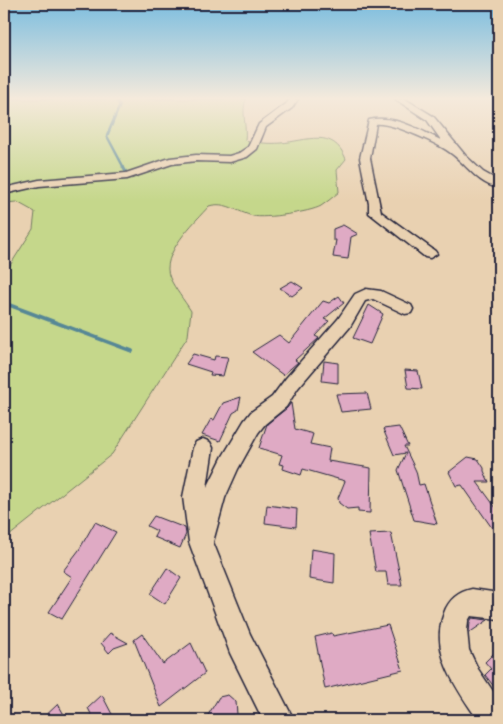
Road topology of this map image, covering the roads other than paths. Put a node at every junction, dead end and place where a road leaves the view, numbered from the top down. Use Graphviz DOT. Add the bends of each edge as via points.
graph roads {
  1 [pos="259,133"];
  2 [pos="370,133"];
  3 [pos="417,133"];
  4 [pos="442,133"];
  5 [pos="455,150"];
  6 [pos="499,185"];
  7 [pos="4,190"];
  8 [pos="430,254"];
  9 [pos="405,309"];
  10 [pos="204,448"];
  11 [pos="201,542"];
  12 [pos="499,606"];
  13 [pos="279,720"];
  14 [pos="495,720"];
  1 -- 7 [label="street" via="252,150 230,159 170,161 127,176 55,181"];
  2 -- 8 [label="street" via="365,158 375,213"];
  3 -- 5 [label="street"];
  4 -- 5 [label="street"];
  5 -- 6 [label="street" via="479,174"];
  9 -- 11 [label="street" via="376,294 360,298 344,324 279,402 251,427 214,496"];
  10 -- 11 [label="street" via="194,497"];
  11 -- 13 [label="street" via="240,643"];
  12 -- 14 [label="street" via="470,602 454,616 453,627 460,665"];
}
